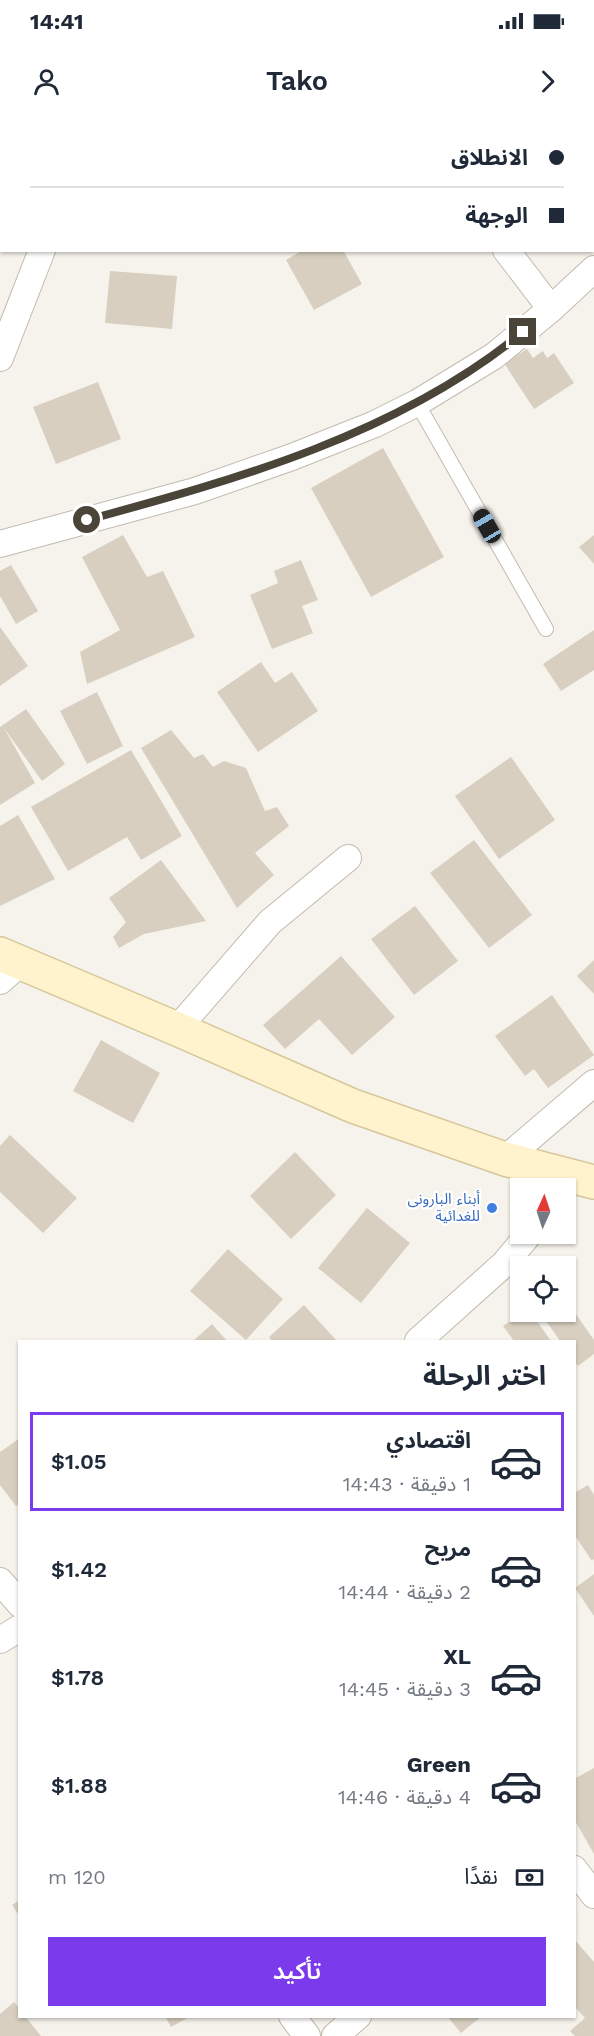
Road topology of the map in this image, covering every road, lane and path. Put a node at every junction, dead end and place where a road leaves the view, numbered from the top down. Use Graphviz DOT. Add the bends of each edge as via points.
graph roads {
  1 [pos="41,252"];
  2 [pos="508,252"];
  3 [pos="594,269"];
  4 [pos="551,309"];
  5 [pos="0,357"];
  6 [pos="417,403"];
  7 [pos="0,544"];
  8 [pos="546,629"];
  9 [pos="348,858"];
  10 [pos="6,967"];
  11 [pos="177,1029"];
  12 [pos="594,1083"];
  13 [pos="505,1159"];
  14 [pos="563,1178"];
  15 [pos="521,1244"];
  16 [pos="419,1340"];
  17 [pos="0,1581"];
  18 [pos="18,1602"];
  19 [pos="18,1629"];
  20 [pos="0,1640"];
  21 [pos="576,1872"];
  22 [pos="594,1895"];
  23 [pos="294,2018"];
  24 [pos="356,2018"];
  25 [pos="307,2036"];
  26 [pos="335,2036"];
  1 -- 5 [label="street"];
  2 -- 4 [label="street"];
  3 -- 4 [label="street"];
  4 -- 6 [label="street" via="494,356"];
  6 -- 7 [label="street" via="292,457 195,491"];
  6 -- 8 [label="lane"];
  9 -- 11 [label="street" via="270,922"];
  10 -- 11 [label="street"];
  11 -- 13 [label="street" via="352,1106"];
  12 -- 13 [label="street"];
  13 -- 14 [label="street"];
  15 -- 16 [label="street" via="504,1264"];
  17 -- 18 [label="street"];
  19 -- 20 [label="street"];
  21 -- 22 [label="street"];
  23 -- 25 [label="street"];
  24 -- 26 [label="street"];
}
